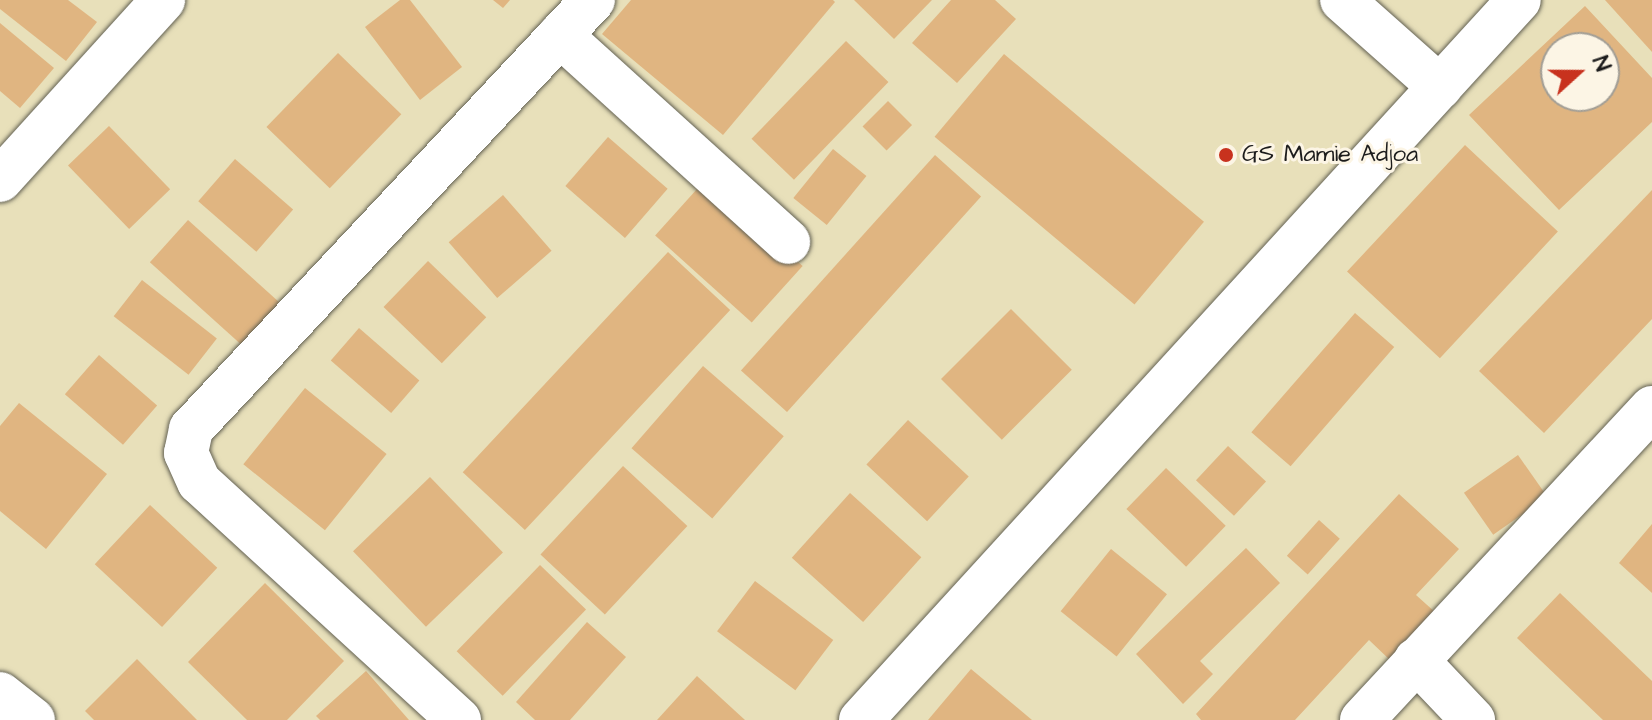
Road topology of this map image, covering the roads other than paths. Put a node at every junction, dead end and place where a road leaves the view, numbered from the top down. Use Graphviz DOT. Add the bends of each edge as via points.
graph roads {
  1 [pos="163,0"];
  2 [pos="593,0"];
  3 [pos="1342,0"];
  4 [pos="1519,0"];
  5 [pos="560,35"];
  6 [pos="1440,87"];
  7 [pos="0,180"];
  8 [pos="788,242"];
  9 [pos="1652,408"];
  10 [pos="1416,660"];
  11 [pos="0,694"];
  12 [pos="33,720"];
  13 [pos="459,720"];
  14 [pos="861,720"];
  15 [pos="1362,720"];
  16 [pos="1473,720"];
  1 -- 7 [label="street"];
  2 -- 5 [label="street"];
  3 -- 6 [label="street"];
  4 -- 6 [label="street"];
  5 -- 8 [label="street"];
  5 -- 13 [label="street" via="191,429 186,453 199,482"];
  6 -- 14 [label="street"];
  9 -- 10 [label="street"];
  10 -- 15 [label="street"];
  10 -- 16 [label="street"];
  11 -- 12 [label="street"];
}
